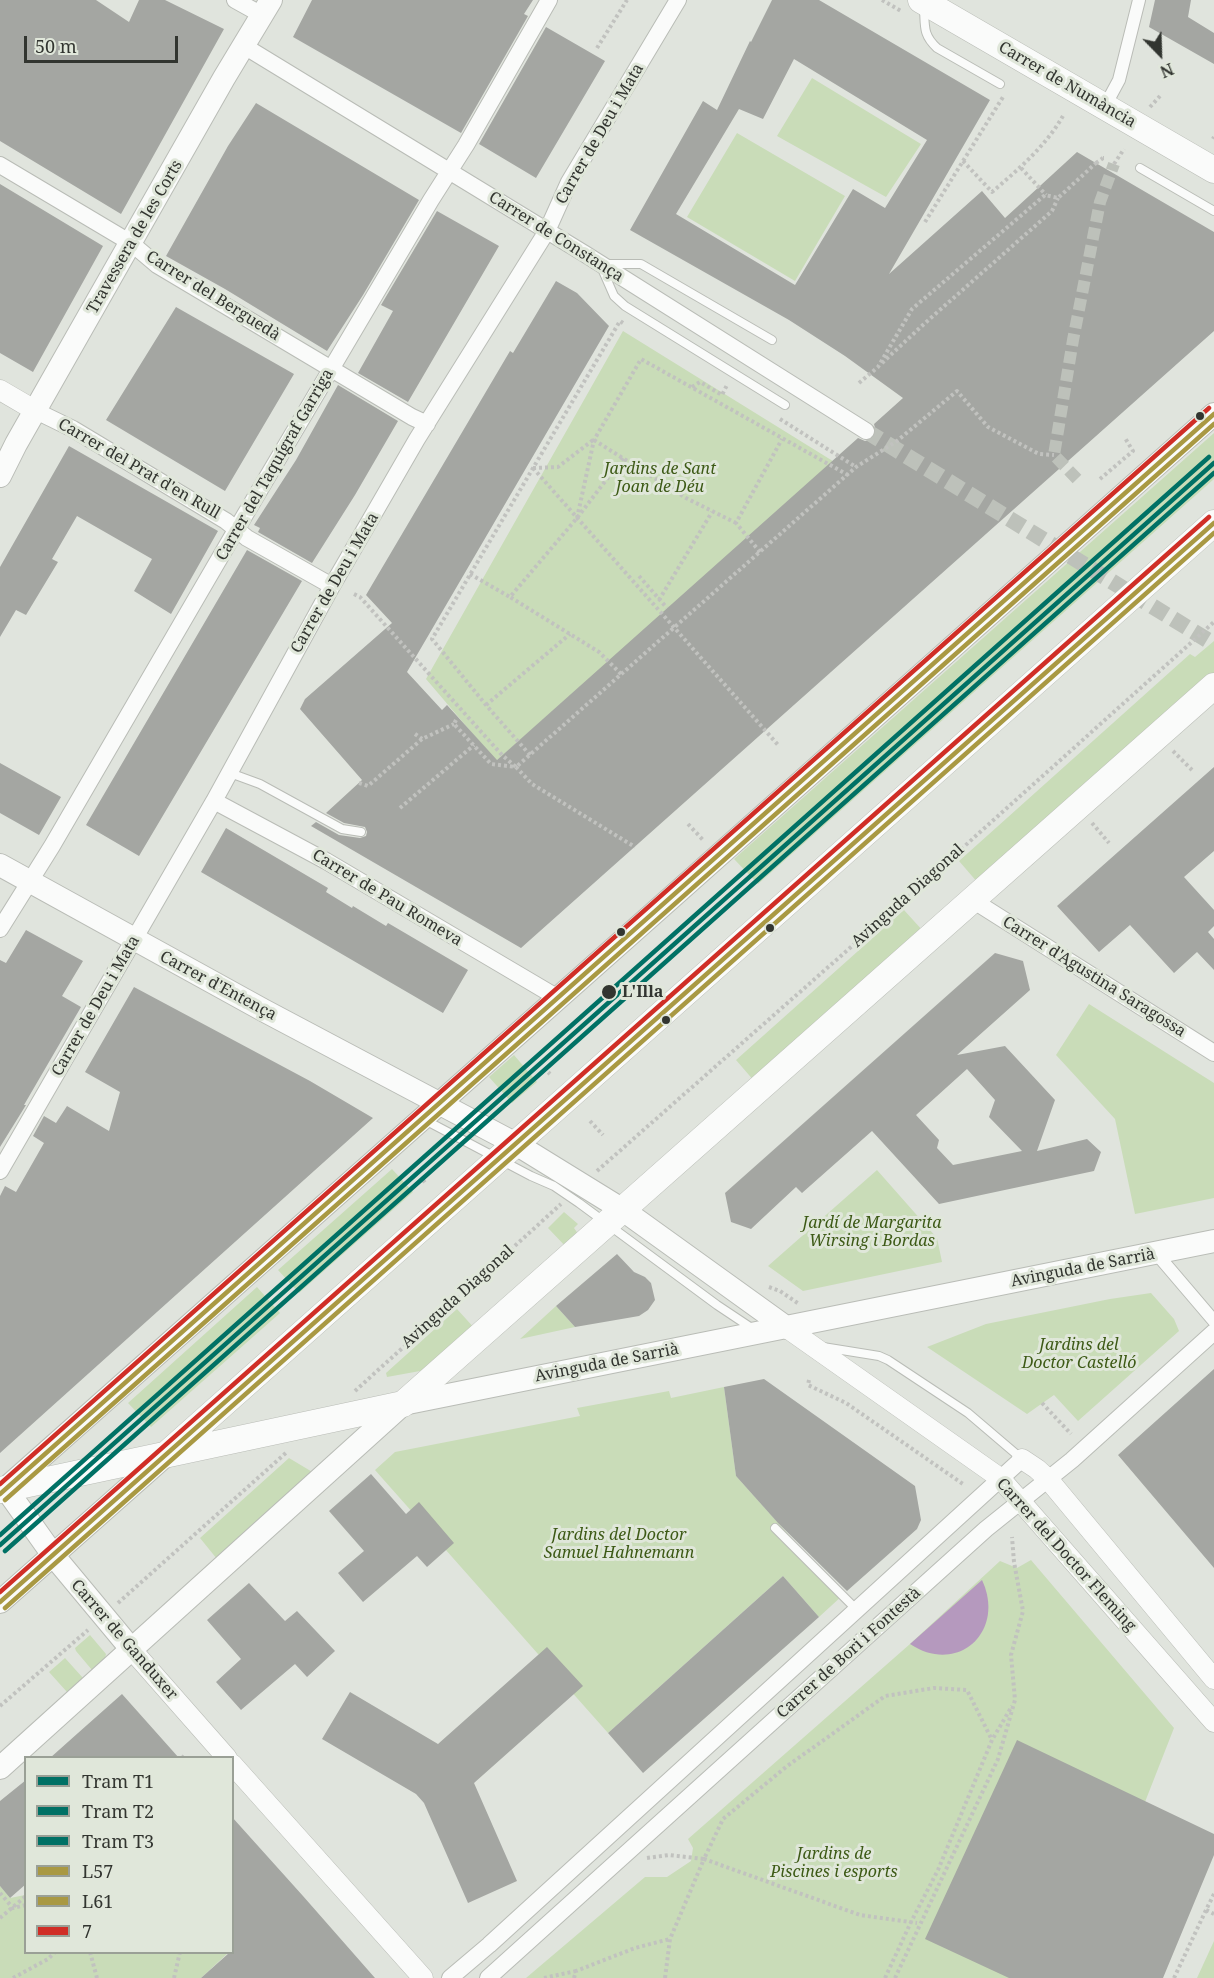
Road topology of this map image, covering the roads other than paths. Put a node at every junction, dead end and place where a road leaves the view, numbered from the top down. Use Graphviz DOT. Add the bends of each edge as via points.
graph roads {
  1 [pos="235,0"];
  2 [pos="549,0"];
  3 [pos="678,0"];
  4 [pos="1139,0"];
  5 [pos="923,1"];
  6 [pos="267,8"];
  7 [pos="244,46"];
  8 [pos="1000,84"];
  9 [pos="1105,106"];
  10 [pos="0,165"];
  11 [pos="1140,168"];
  12 [pos="1214,170"];
  13 [pos="449,171"];
  14 [pos="1214,212"];
  15 [pos="547,231"];
  16 [pos="131,243"];
  17 [pos="600,264"];
  18 [pos="772,340"];
  19 [pos="332,369"];
  20 [pos="0,390"];
  21 [pos="785,405"];
  22 [pos="36,411"];
  23 [pos="1214,414"];
  24 [pos="427,424"];
  25 [pos="866,431"];
  26 [pos="0,476"];
  27 [pos="1214,523"];
  28 [pos="236,530"];
  29 [pos="332,586"];
  30 [pos="1214,687"];
  31 [pos="230,773"];
  32 [pos="214,801"];
  33 [pos="361,832"];
  34 [pos="0,866"];
  35 [pos="29,883"];
  36 [pos="974,901"];
  37 [pos="0,929"];
  38 [pos="135,941"];
  39 [pos="558,998"];
  40 [pos="1214,1053"];
  41 [pos="429,1110"];
  42 [pos="507,1152"];
  43 [pos="0,1171"];
  44 [pos="615,1218"];
  45 [pos="1214,1241"];
  46 [pos="1156,1253"];
  47 [pos="1214,1321"];
  48 [pos="1214,1332"];
  49 [pos="780,1335"];
  50 [pos="812,1346"];
  51 [pos="403,1404"];
  52 [pos="167,1454"];
  53 [pos="1022,1459"];
  54 [pos="1000,1478"];
  55 [pos="1048,1479"];
  56 [pos="2,1491"];
  57 [pos="1021,1501"];
  58 [pos="775,1528"];
  59 [pos="53,1555"];
  60 [pos="0,1602"];
  61 [pos="857,1610"];
  62 [pos="132,1650"];
  63 [pos="1214,1678"];
  64 [pos="1214,1722"];
  65 [pos="225,1756"];
  66 [pos="234,1766"];
  67 [pos="0,1768"];
  68 [pos="423,1978"];
  69 [pos="450,1978"];
  70 [pos="488,1978"];
  1 -- 6 [label="street"];
  2 -- 13 [label="street, Carrer del Taquígraf Garriga"];
  3 -- 15 [label="street, Carrer de Deu i Mata" via="569,182"];
  4 -- 9 [label="street" via="1119,80"];
  5 -- 8 [label="lane" via="928,40"];
  5 -- 9 [label="main road, Carrer de Numància"];
  6 -- 7 [label="main road, Travessera de les Corts"];
  7 -- 13 [label="street, Carrer de Constança"];
  7 -- 16 [label="main road, Travessera de les Corts"];
  9 -- 12 [label="main road, Carrer de Numància"];
  10 -- 16 [label="street, Carrer del Berguedà"];
  11 -- 14 [label="lane"];
  13 -- 15 [label="street, Carrer de Constança"];
  13 -- 19 [label="street, Carrer del Taquígraf Garriga"];
  15 -- 17 [label="street, Carrer de Constança"];
  15 -- 24 [label="street, Carrer de Deu i Mata"];
  16 -- 19 [label="street, Carrer del Berguedà" via="157,265"];
  16 -- 22 [label="main road, Travessera de les Corts"];
  17 -- 18 [label="lane" via="641,264"];
  17 -- 21 [label="lane" via="614,296 625,306"];
  17 -- 25 [label="street, Carrer de Constança"];
  19 -- 24 [label="street, Carrer del Berguedà"];
  19 -- 28 [label="street, Carrer del Taquígraf Garriga"];
  20 -- 22 [label="street"];
  22 -- 26 [label="main road, Travessera de les Corts"];
  22 -- 28 [label="street, Carrer del Prat d'en Rull" via="74,429"];
  23 -- 39 [label="main road"];
  24 -- 29 [label="street, Carrer de Deu i Mata"];
  27 -- 42 [label="main road"];
  28 -- 29 [label="street, Carrer del Prat d'en Rull"];
  28 -- 35 [label="street, Carrer del Taquígraf Garriga"];
  29 -- 31 [label="street, Carrer de Deu i Mata"];
  30 -- 36 [label="main road"];
  31 -- 32 [label="street, Carrer de Deu i Mata"];
  31 -- 33 [label="lane" via="260,784 342,829"];
  32 -- 38 [label="street, Carrer de Deu i Mata"];
  32 -- 39 [label="street, Carrer de Pau Romeva" via="326,861"];
  34 -- 35 [label="main road, Carrer d'Entença"];
  35 -- 37 [label="street, Carrer del Taquígraf Garriga"];
  35 -- 38 [label="main road, Carrer d'Entença"];
  36 -- 40 [label="street, Carrer d'Agustina Saragossa"];
  36 -- 44 [label="main road"];
  38 -- 41 [label="main road, Carrer d'Entença"];
  38 -- 43 [label="street, Carrer de Deu i Mata"];
  39 -- 41 [label="main road"];
  41 -- 42 [label="main road"];
  41 -- 56 [label="main road"];
  42 -- 44 [label="main road"];
  42 -- 52 [label="main road"];
  44 -- 49 [label="main road, Carrer del Doctor Fleming"];
  44 -- 51 [label="main road"];
  45 -- 46 [label="main road, Avinguda de Sarrià"];
  46 -- 47 [label="street"];
  46 -- 49 [label="main road, Avinguda de Sarrià"];
  48 -- 55 [label="street, Carrer de Bori i Fontestà"];
  49 -- 50 [label="street, Carrer del Doctor Fleming"];
  49 -- 51 [label="main road, Avinguda de Sarrià"];
  50 -- 53 [label="lane, Carrer del Doctor Fleming" via="888,1360 968,1413"];
  50 -- 54 [label="street, Carrer del Doctor Fleming"];
  51 -- 52 [label="main road, Avinguda de Sarrià"];
  51 -- 62 [label="main road"];
  52 -- 56 [label="main road, Avinguda de Sarrià"];
  52 -- 59 [label="main road"];
  53 -- 54 [label="street, Carrer de Bori i Fontestà"];
  53 -- 55 [label="street, Carrer del Doctor Fleming"];
  54 -- 57 [label="street, Carrer del Doctor Fleming"];
  54 -- 61 [label="street, Carrer de Bori i Fontestà"];
  55 -- 57 [label="street, Carrer de Bori i Fontestà"];
  55 -- 63 [label="street, Carrer del Doctor Fleming"];
  56 -- 59 [label="main road, Carrer de Ganduxer"];
  57 -- 64 [label="street, Carrer del Doctor Fleming"];
  57 -- 70 [label="street, Carrer de Bori i Fontestà"];
  58 -- 61 [label="lane"];
  59 -- 60 [label="main road"];
  59 -- 62 [label="main road, Carrer de Ganduxer"];
  61 -- 69 [label="street, Carrer de Bori i Fontestà"];
  62 -- 65 [label="street, Carrer de Ganduxer"];
  62 -- 67 [label="main road"];
  66 -- 68 [label="street"];
}
